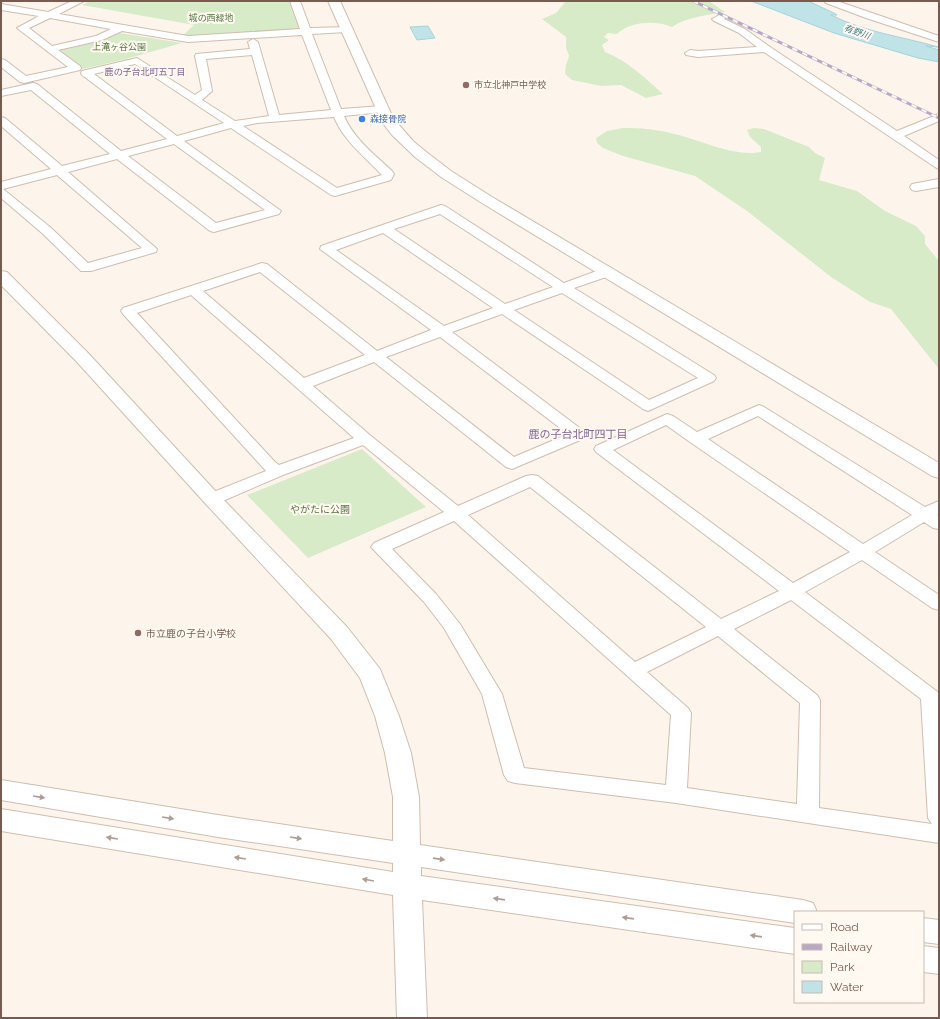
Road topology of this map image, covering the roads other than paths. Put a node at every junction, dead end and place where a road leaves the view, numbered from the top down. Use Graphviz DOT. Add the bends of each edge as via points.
graph roads {
  1 [pos="79,1"];
  2 [pos="295,1"];
  3 [pos="334,1"];
  4 [pos="829,1"];
  5 [pos="4,5"];
  6 [pos="727,13"];
  7 [pos="49,15"];
  8 [pos="120,28"];
  9 [pos="346,29"];
  10 [pos="306,32"];
  11 [pos="252,36"];
  12 [pos="939,39"];
  13 [pos="51,49"];
  14 [pos="766,49"];
  15 [pos="255,52"];
  16 [pos="690,53"];
  17 [pos="1,62"];
  18 [pos="13,71"];
  19 [pos="1,74"];
  20 [pos="1,93"];
  21 [pos="196,100"];
  22 [pos="382,110"];
  23 [pos="338,113"];
  24 [pos="939,117"];
  25 [pos="275,119"];
  26 [pos="1,120"];
  27 [pos="231,125"];
  28 [pos="896,135"];
  29 [pos="176,140"];
  30 [pos="119,155"];
  31 [pos="939,165"];
  32 [pos="59,171"];
  33 [pos="939,183"];
  34 [pos="921,185"];
  35 [pos="1,186"];
  36 [pos="1,192"];
  37 [pos="385,229"];
  38 [pos="607,272"];
  39 [pos="1,276"];
  40 [pos="562,287"];
  41 [pos="193,289"];
  42 [pos="505,309"];
  43 [pos="442,331"];
  44 [pos="375,357"];
  45 [pos="303,384"];
  46 [pos="696,439"];
  47 [pos="366,440"];
  48 [pos="277,472"];
  49 [pos="939,472"];
  50 [pos="212,499"];
  51 [pos="932,510"];
  52 [pos="456,513"];
  53 [pos="939,524"];
  54 [pos="863,552"];
  55 [pos="793,591"];
  56 [pos="939,604"];
  57 [pos="719,627"];
  58 [pos="634,670"];
  59 [pos="1,790"];
  60 [pos="676,795"];
  61 [pos="808,814"];
  62 [pos="939,818"];
  63 [pos="1,820"];
  64 [pos="939,834"];
  65 [pos="406,854"];
  66 [pos="407,886"];
  67 [pos="796,911"];
  68 [pos="924,930"];
  69 [pos="939,932"];
  70 [pos="794,941"];
  71 [pos="924,959"];
  72 [pos="939,962"];
  73 [pos="412,1018"];
  1 -- 7 [label="street"];
  2 -- 10 [label="street"];
  3 -- 9 [label="street"];
  4 -- 12 [label="street"];
  5 -- 7 [label="street"];
  6 -- 14 [label="street" via="717,19 742,31"];
  7 -- 8 [label="street"];
  7 -- 13 [label="street" via="22,28"];
  8 -- 11 [label="street" via="188,40"];
  8 -- 13 [label="street" via="99,38"];
  9 -- 10 [label="street"];
  9 -- 22 [label="street"];
  10 -- 11 [label="street"];
  10 -- 23 [label="street"];
  11 -- 15 [label="street"];
  13 -- 18 [label="street" via="76,68 24,80"];
  14 -- 16 [label="street"];
  14 -- 28 [label="street"];
  15 -- 21 [label="street" via="200,56 207,91"];
  15 -- 25 [label="street"];
  17 -- 18 [label="street"];
  18 -- 19 [label="street"];
  20 -- 30 [label="street" via="33,86"];
  21 -- 27 [label="street"];
  21 -- 29 [label="street" via="137,62 86,73"];
  22 -- 23 [label="street"];
  22 -- 38 [label="street" via="399,136 416,153 459,183"];
  23 -- 25 [label="street"];
  23 -- 27 [label="street" via="344,128 388,174 387,177 335,192"];
  24 -- 28 [label="street"];
  25 -- 27 [label="street"];
  26 -- 32 [label="street"];
  27 -- 29 [label="street"];
  28 -- 31 [label="street"];
  29 -- 30 [label="street"];
  29 -- 30 [label="street" via="275,211 214,228"];
  30 -- 32 [label="street"];
  32 -- 35 [label="street"];
  32 -- 36 [label="street" via="151,249 86,268"];
  33 -- 34 [label="street"];
  37 -- 40 [label="street" via="441,209"];
  37 -- 42 [label="street"];
  37 -- 43 [label="street" via="326,249"];
  38 -- 40 [label="street"];
  38 -- 49 [label="street"];
  39 -- 50 [label="street" via="83,358"];
  40 -- 42 [label="street"];
  40 -- 42 [label="street" via="709,378 648,406"];
  41 -- 44 [label="street" via="262,267"];
  41 -- 45 [label="street"];
  41 -- 48 [label="street" via="128,311"];
  42 -- 43 [label="street"];
  43 -- 44 [label="street"];
  43 -- 44 [label="street" via="579,435 512,464"];
  44 -- 45 [label="street"];
  45 -- 47 [label="street"];
  46 -- 51 [label="street" via="759,410"];
  46 -- 54 [label="street"];
  46 -- 55 [label="street" via="667,419 602,449"];
  47 -- 48 [label="street"];
  47 -- 52 [label="street"];
  48 -- 50 [label="street"];
  50 -- 65 [label="street" via="339,633 370,675 387,716 398,753 406,797"];
  51 -- 53 [label="street"];
  51 -- 54 [label="street"];
  52 -- 57 [label="street" via="532,480"];
  52 -- 58 [label="street"];
  52 -- 60 [label="street" via="380,547 430,598 451,624 492,694 515,775"];
  54 -- 55 [label="street"];
  54 -- 56 [label="street"];
  55 -- 57 [label="street"];
  55 -- 62 [label="street" via="931,696"];
  57 -- 58 [label="street"];
  57 -- 61 [label="street" via="810,700"];
  58 -- 60 [label="street" via="681,713"];
  59 -- 65 [label="street, one-way"];
  60 -- 61 [label="street"];
  61 -- 64 [label="street"];
  66 -- 63 [label="street, one-way"];
  65 -- 66 [label="street"];
  65 -- 67 [label="street, one-way"];
  70 -- 66 [label="street, one-way"];
  66 -- 73 [label="street"];
  68 -- 69 [label="street"];
  71 -- 72 [label="street"];
}
